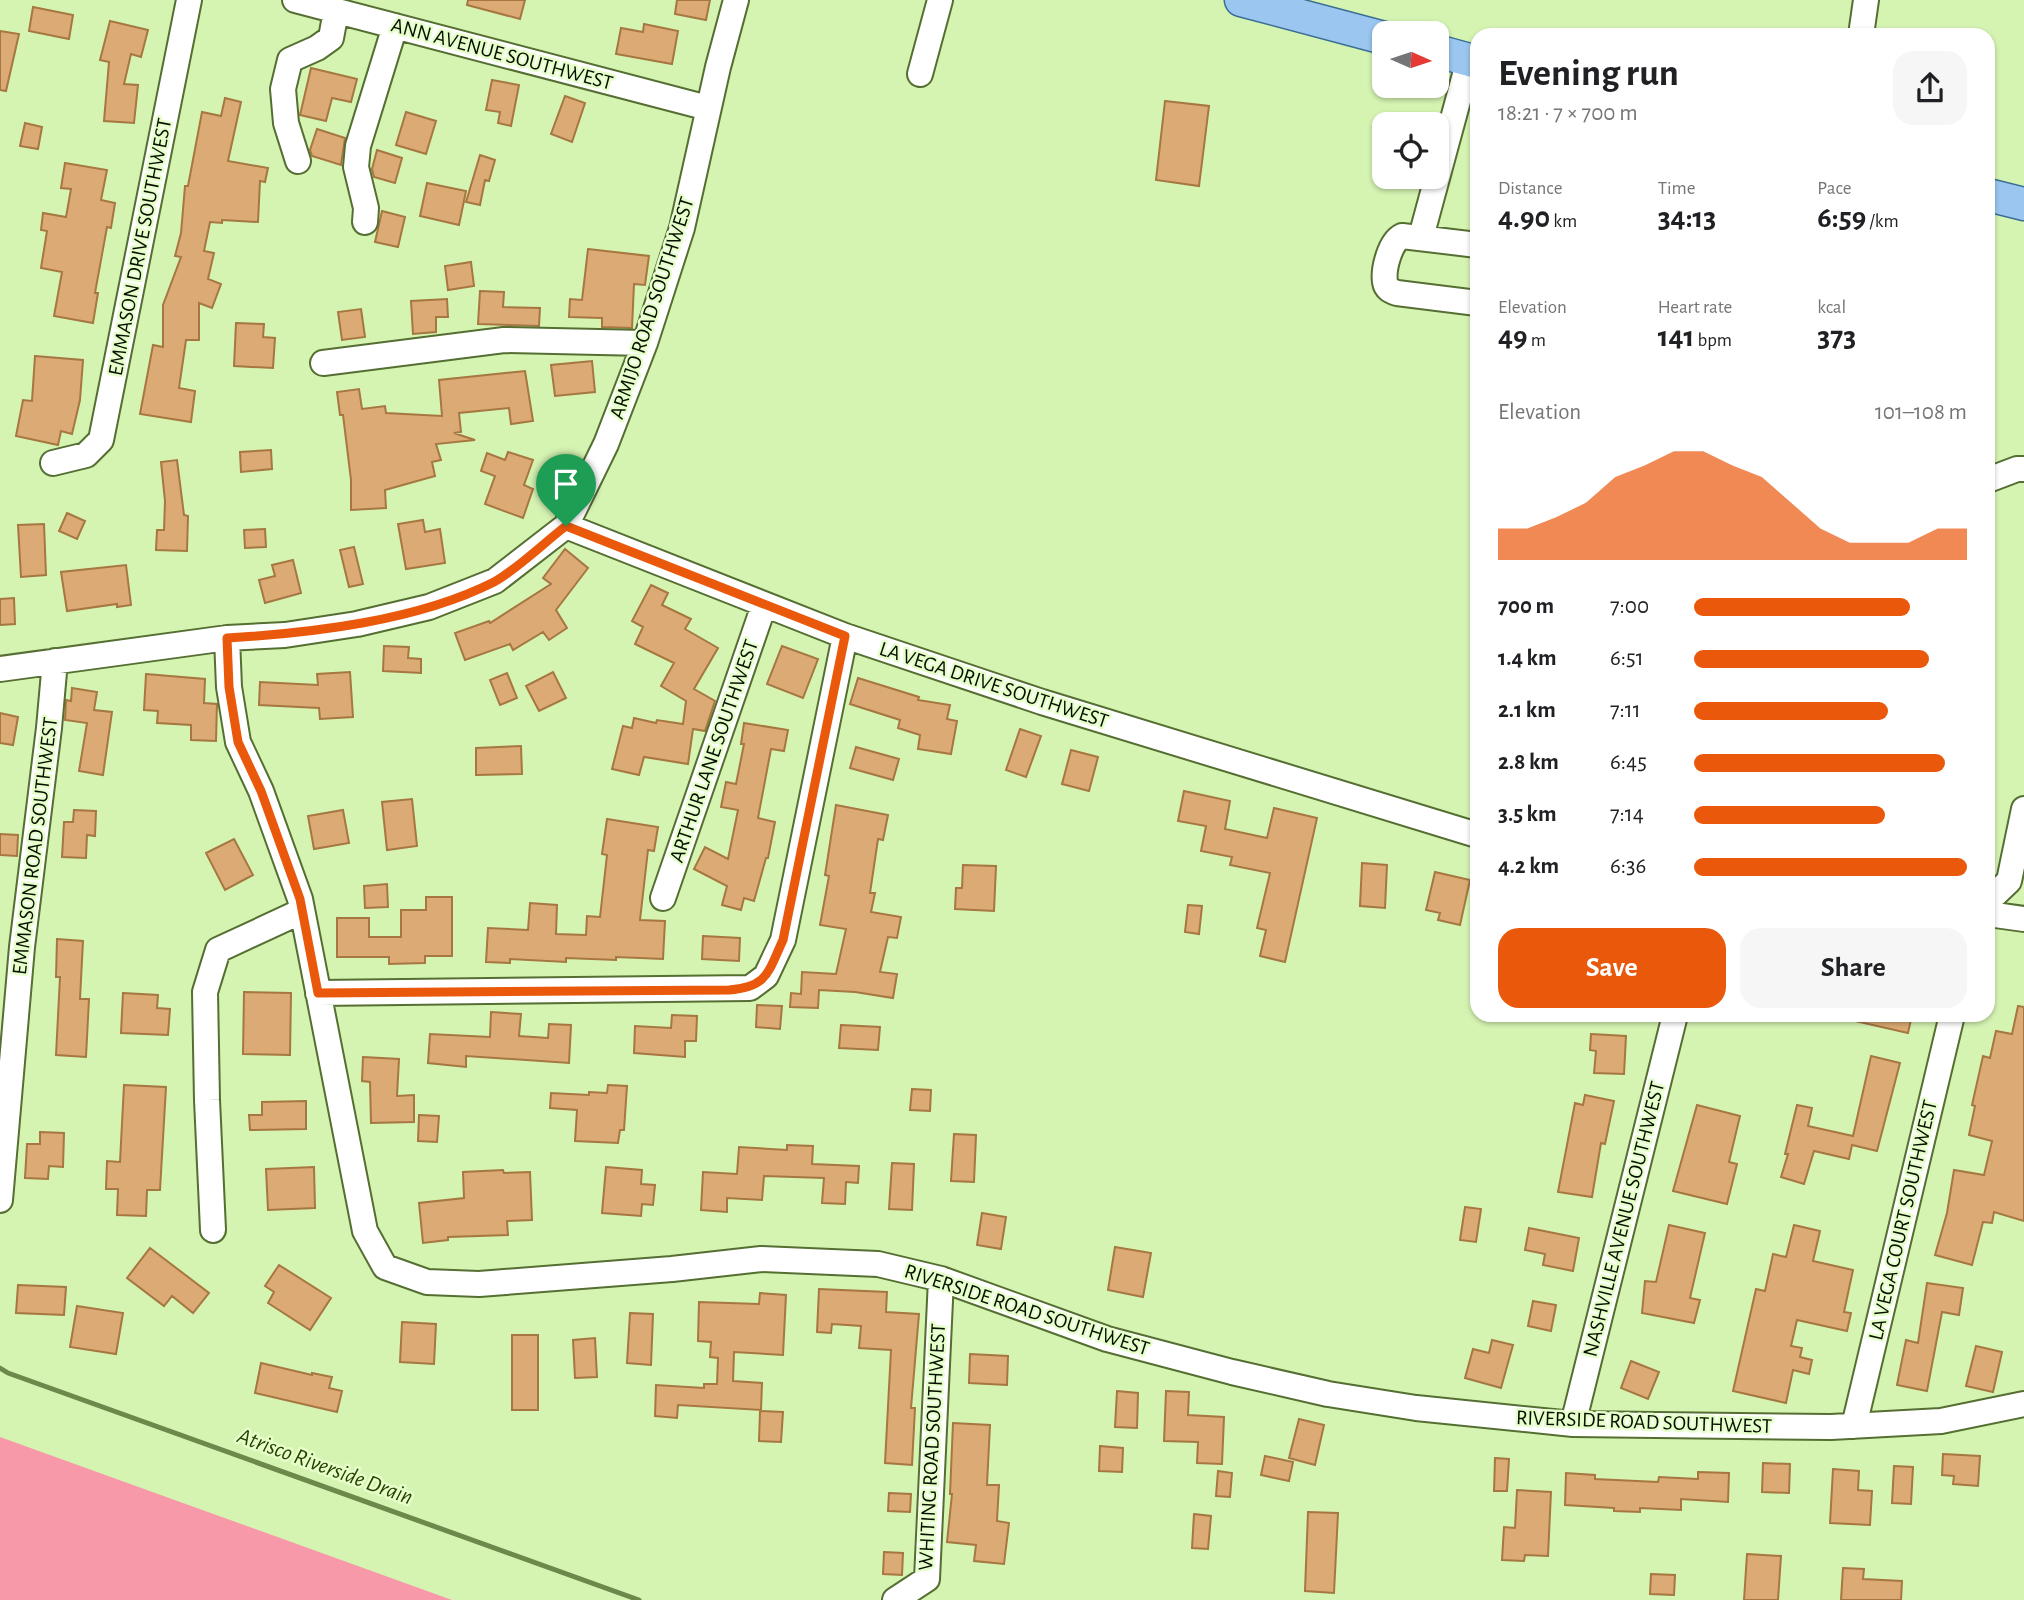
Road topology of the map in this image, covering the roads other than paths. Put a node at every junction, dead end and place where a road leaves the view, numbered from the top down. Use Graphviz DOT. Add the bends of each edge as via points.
graph roads {
  1 [pos="189,0"];
  2 [pos="295,0"];
  3 [pos="736,0"];
  4 [pos="940,0"];
  5 [pos="1241,0"];
  6 [pos="1866,0"];
  7 [pos="1287,6"];
  8 [pos="336,11"];
  9 [pos="395,26"];
  10 [pos="1862,28"];
  11 [pos="1372,34"];
  12 [pos="1449,54"];
  13 [pos="1470,60"];
  14 [pos="1470,71"];
  15 [pos="920,74"];
  16 [pos="708,108"];
  17 [pos="298,161"];
  18 [pos="1995,197"];
  19 [pos="2024,204"];
  20 [pos="365,222"];
  21 [pos="1421,237"];
  22 [pos="1470,244"];
  23 [pos="1470,302"];
  24 [pos="645,342"];
  25 [pos="323,363"];
  26 [pos="53,463"];
  27 [pos="2024,469"];
  28 [pos="1995,477"];
  29 [pos="566,526"];
  30 [pos="764,605"];
  31 [pos="845,636"];
  32 [pos="227,638"];
  33 [pos="55,660"];
  34 [pos="0,669"];
  35 [pos="2024,809"];
  36 [pos="1470,833"];
  37 [pos="1995,894"];
  38 [pos="663,898"];
  39 [pos="302,911"];
  40 [pos="1995,915"];
  41 [pos="2024,919"];
  42 [pos="318,993"];
  43 [pos="1673,1022"];
  44 [pos="1950,1022"];
  45 [pos="0,1200"];
  46 [pos="213,1230"];
  47 [pos="941,1279"];
  48 [pos="2022,1397"];
  49 [pos="1573,1424"];
  50 [pos="1854,1426"];
  51 [pos="895,1600"];
  1 -- 26 [label="street, EMMASON DRIVE SOUTHWEST" via="102,440 86,455"];
  2 -- 8 [label="street, ANN AVENUE SOUTHWEST"];
  3 -- 16 [label="street, ARMIJO ROAD SOUTHWEST"];
  4 -- 15 [label="street"];
  5 -- 7 [label="main road"];
  6 -- 10 [label="street"];
  7 -- 11 [label="main road"];
  8 -- 9 [label="street, ANN AVENUE SOUTHWEST"];
  8 -- 17 [label="street" via="331,38 290,60 282,89"];
  9 -- 16 [label="street, ANN AVENUE SOUTHWEST"];
  9 -- 20 [label="street" via="358,146 356,167"];
  12 -- 13 [label="main road"];
  14 -- 21 [label="street"];
  16 -- 24 [label="street, ARMIJO ROAD SOUTHWEST" via="682,228"];
  18 -- 19 [label="main road"];
  21 -- 22 [label="street"];
  21 -- 23 [label="street" via="1395,239 1385,283 1389,290"];
  24 -- 25 [label="street" via="504,340"];
  24 -- 29 [label="street, ARMIJO ROAD SOUTHWEST" via="606,444"];
  27 -- 28 [label="street"];
  29 -- 30 [label="street, LA VEGA DRIVE SOUTHWEST"];
  29 -- 32 [label="street" via="495,581 429,607 357,624"];
  30 -- 31 [label="street, LA VEGA DRIVE SOUTHWEST"];
  30 -- 38 [label="street, ARTHUR LANE SOUTHWEST"];
  31 -- 36 [label="street, LA VEGA DRIVE SOUTHWEST" via="1055,706"];
  31 -- 42 [label="street" via="783,940 766,976 750,988"];
  32 -- 33 [label="street"];
  32 -- 39 [label="street, RIVERSIDE ROAD SOUTHWEST" via="238,742 261,791"];
  33 -- 34 [label="street"];
  33 -- 45 [label="street, EMMASON ROAD SOUTHWEST" via="22,947"];
  35 -- 37 [label="street" via="2009,881"];
  39 -- 42 [label="street, RIVERSIDE ROAD SOUTHWEST"];
  39 -- 46 [label="street" via="218,950 205,992"];
  40 -- 41 [label="street"];
  42 -- 47 [label="street, RIVERSIDE ROAD SOUTHWEST" via="365,1231 385,1267 427,1282 479,1283 761,1259 878,1264"];
  43 -- 49 [label="street, NASHVILLE AVENUE SOUTHWEST"];
  44 -- 50 [label="street, LA VEGA COURT SOUTHWEST"];
  47 -- 49 [label="street, RIVERSIDE ROAD SOUTHWEST" via="1107,1339 1328,1394"];
  47 -- 51 [label="street, WHITING ROAD SOUTHWEST" via="927,1579"];
  48 -- 50 [label="street, RIVERSIDE ROAD SOUTHWEST" via="1941,1421"];
  49 -- 50 [label="street, RIVERSIDE ROAD SOUTHWEST"];
}
